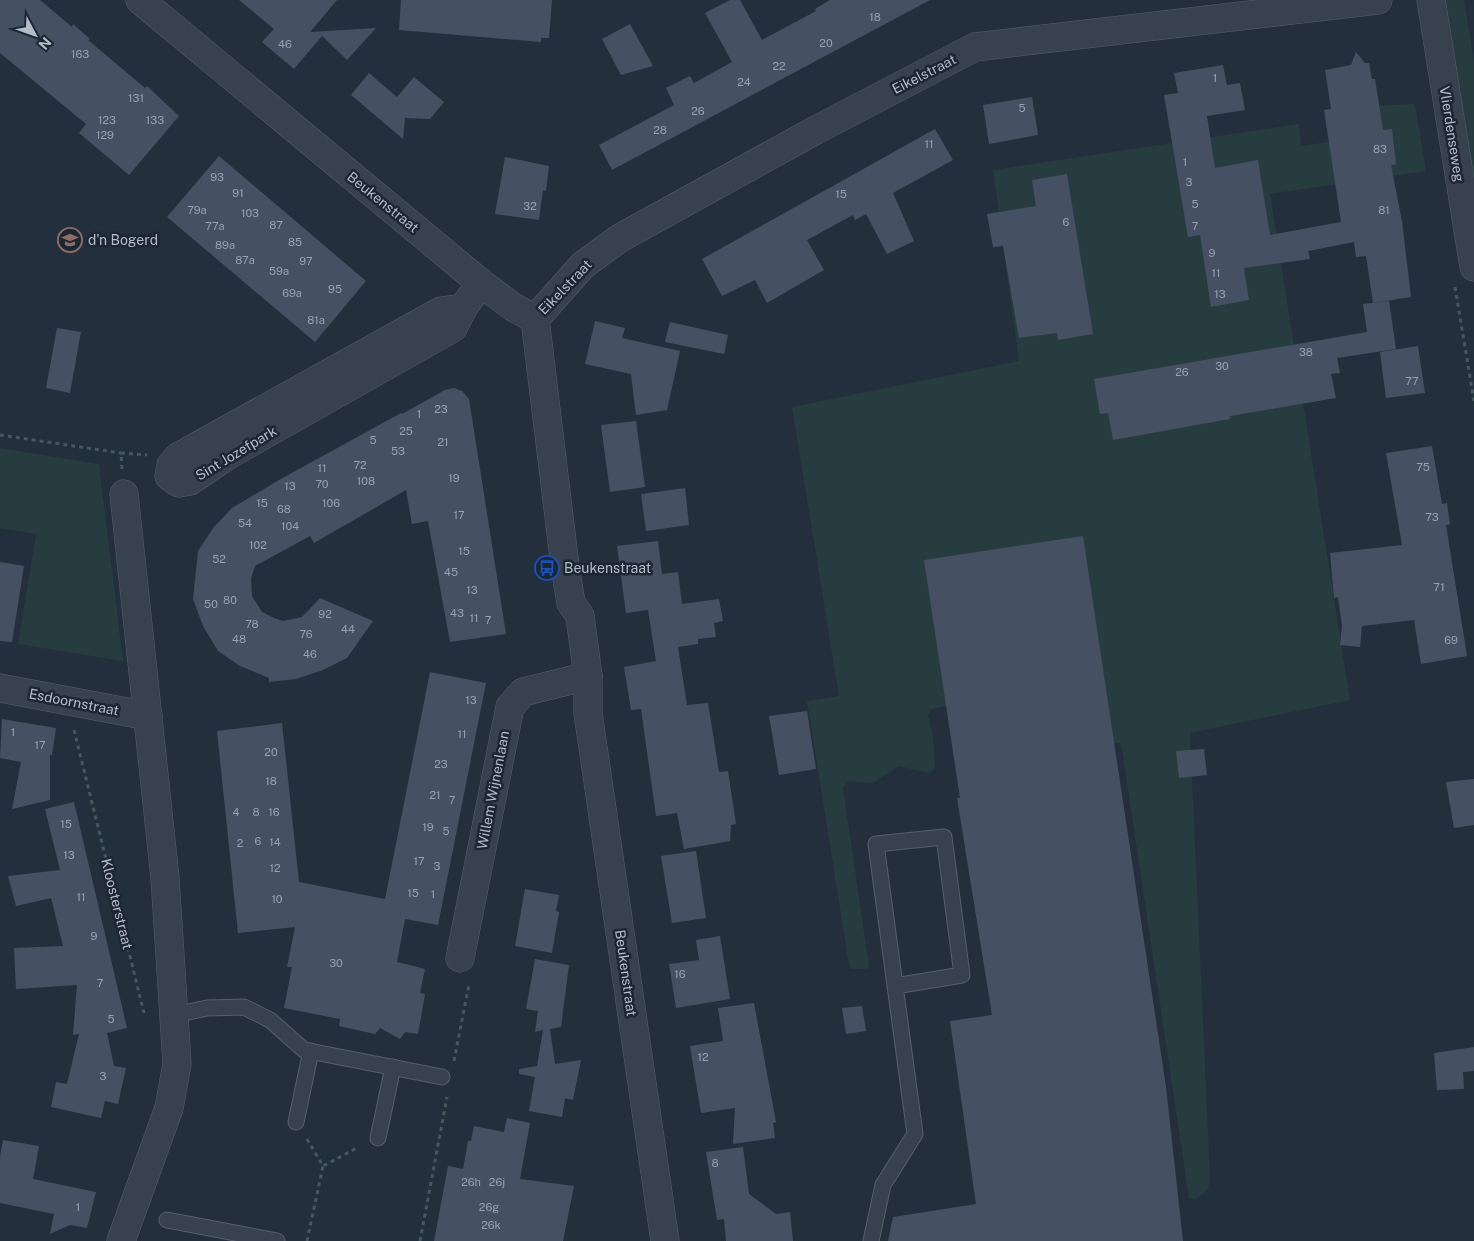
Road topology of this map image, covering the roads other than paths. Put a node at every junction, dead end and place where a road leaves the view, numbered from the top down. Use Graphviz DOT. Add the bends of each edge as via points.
graph roads {
  1 [pos="140,0"];
  2 [pos="1378,0"];
  3 [pos="1431,0"];
  4 [pos="1474,268"];
  5 [pos="481,283"];
  6 [pos="463,308"];
  7 [pos="535,319"];
  8 [pos="124,494"];
  9 [pos="588,676"];
  10 [pos="0,688"];
  11 [pos="148,716"];
  12 [pos="460,958"];
  13 [pos="895,986"];
  14 [pos="176,1015"];
  15 [pos="311,1052"];
  16 [pos="393,1067"];
  17 [pos="442,1077"];
  18 [pos="296,1122"];
  19 [pos="378,1138"];
  20 [pos="168,1220"];
  21 [pos="235,1237"];
  22 [pos="121,1241"];
  23 [pos="277,1241"];
  24 [pos="665,1241"];
  25 [pos="871,1241"];
  1 -- 5 [label="street, Beukenstraat"];
  2 -- 7 [label="street, Eikelstraat" via="975,47 620,238 583,265"];
  3 -- 4 [label="street, Vlierdenseweg"];
  5 -- 6 [label="street, Sint Jozefpark"];
  5 -- 7 [label="street, Beukenstraat"];
  6 -- 6 [label="street, Sint Jozefpark" via="441,311 178,457 170,465 169,476 179,483 190,481 230,454 454,328"];
  7 -- 9 [label="street, Beukenstraat" via="565,566 571,603 580,616"];
  8 -- 11 [label="street"];
  9 -- 12 [label="street, Willem Wijnenlaan" via="522,692 510,707"];
  9 -- 24 [label="street, Beukenstraat" via="588,713"];
  10 -- 11 [label="street, Esdoornstraat"];
  11 -- 14 [label="street" via="166,878"];
  13 -- 13 [label="lane" via="876,844 944,837 962,975"];
  13 -- 25 [label="lane" via="915,1134 883,1185"];
  14 -- 15 [label="lane" via="207,1008 244,1007 270,1020 304,1050"];
  14 -- 22 [label="street" via="177,1064 169,1108"];
  15 -- 16 [label="lane"];
  15 -- 18 [label="lane"];
  16 -- 17 [label="lane"];
  16 -- 19 [label="lane"];
  20 -- 21 [label="lane"];
  21 -- 23 [label="lane"];
}
